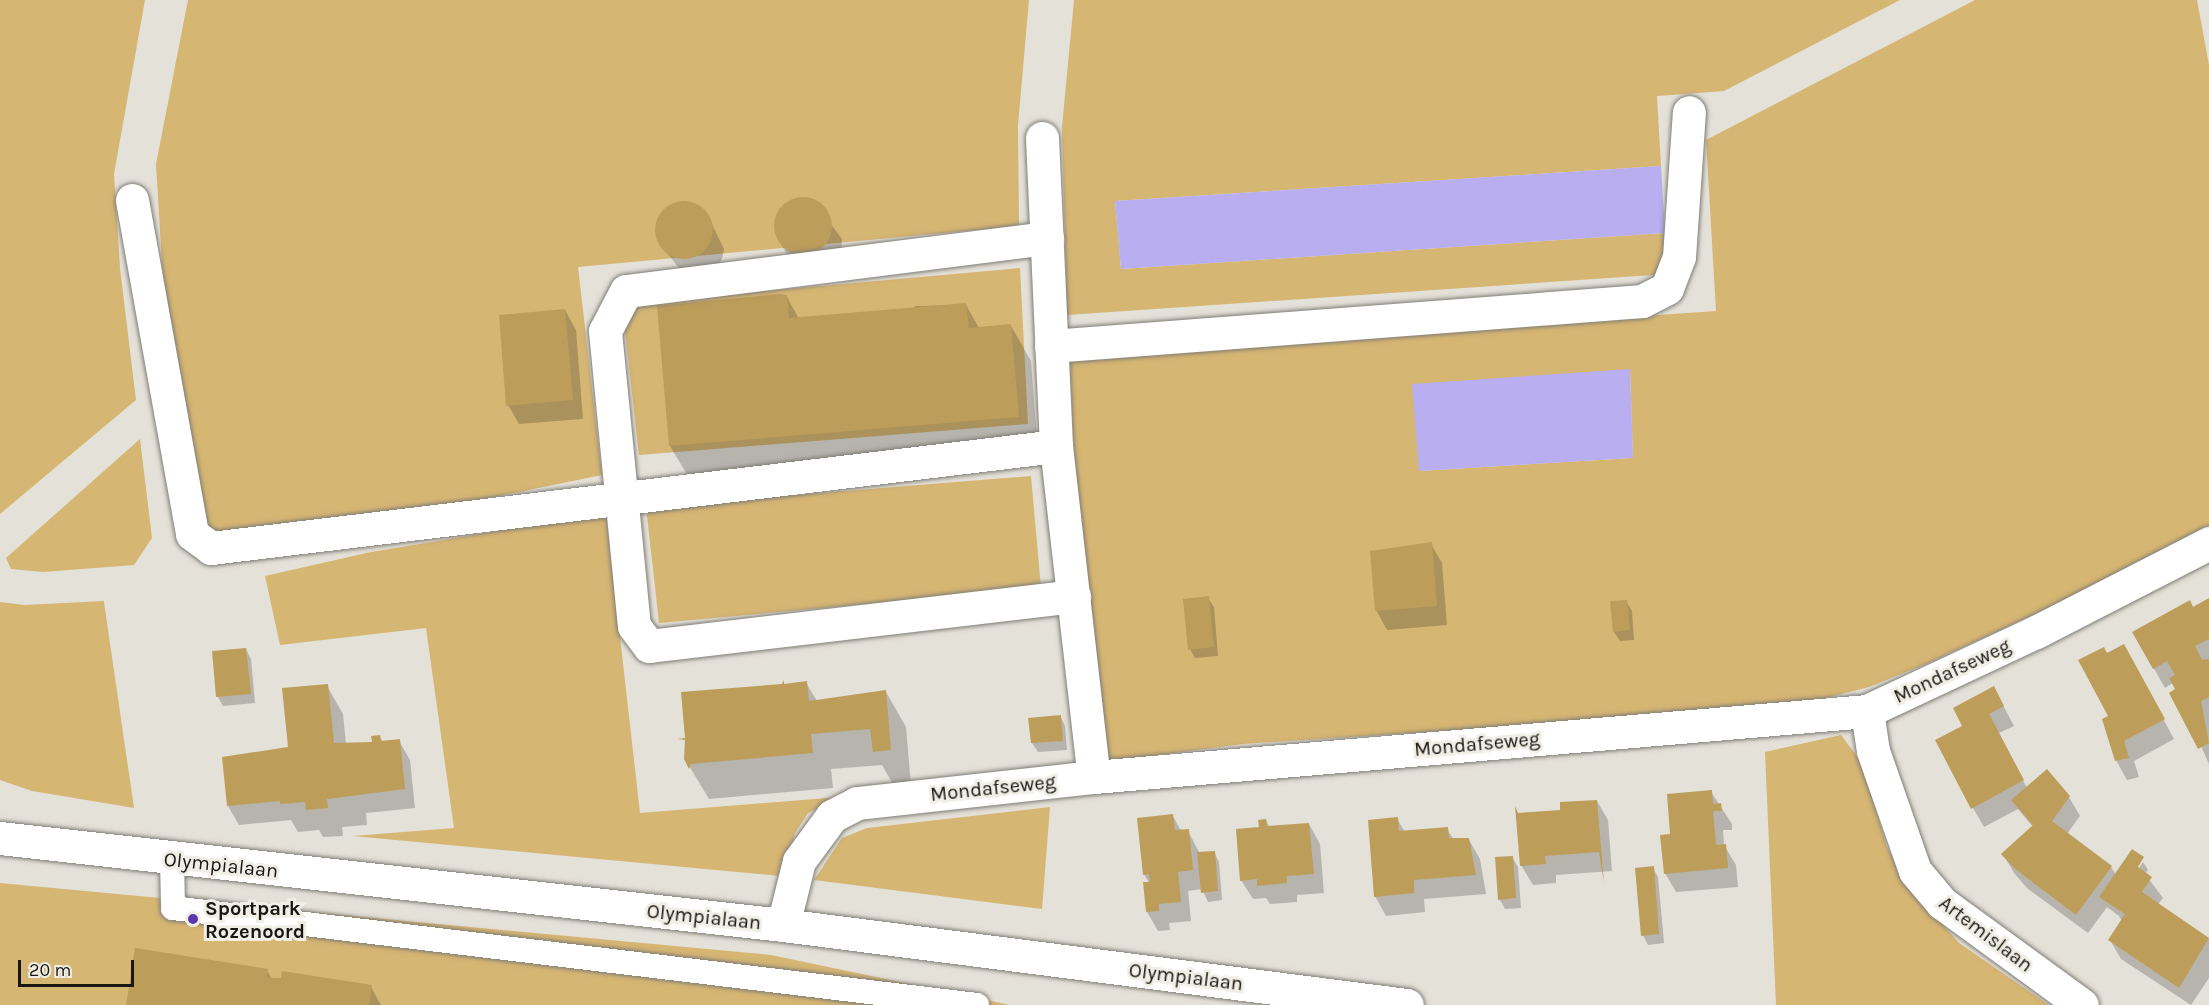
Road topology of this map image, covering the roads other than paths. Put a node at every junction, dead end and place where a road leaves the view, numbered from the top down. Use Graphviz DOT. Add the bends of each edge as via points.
graph roads {
  1 [pos="1689,112"];
  2 [pos="1042,138"];
  3 [pos="132,200"];
  4 [pos="1047,238"];
  5 [pos="1051,346"];
  6 [pos="1056,446"];
  7 [pos="621,496"];
  8 [pos="2209,543"];
  9 [pos="1074,596"];
  10 [pos="1867,711"];
  11 [pos="1095,777"];
  12 [pos="0,838"];
  13 [pos="172,859"];
  14 [pos="783,925"];
  15 [pos="977,1005"];
  16 [pos="1407,1005"];
  17 [pos="2082,1005"];
  1 -- 5 [label="street" via="1680,257 1667,288 1642,301"];
  2 -- 4 [label="street"];
  3 -- 7 [label="street" via="192,534 211,549"];
  4 -- 5 [label="street"];
  4 -- 7 [label="street" via="626,291 605,332"];
  5 -- 6 [label="street"];
  6 -- 7 [label="street"];
  6 -- 9 [label="street"];
  7 -- 9 [label="street" via="634,626 649,646"];
  8 -- 10 [label="street, Mondafseweg" via="2036,632"];
  9 -- 11 [label="street"];
  10 -- 11 [label="street, Mondafseweg"];
  10 -- 17 [label="street, Artemislaan" via="1873,751 1915,871 1942,903"];
  11 -- 14 [label="street, Mondafseweg" via="857,802 832,816 799,861"];
  12 -- 13 [label="street, Olympialaan"];
  13 -- 14 [label="street, Olympialaan"];
  13 -- 15 [label="lane" via="173,908"];
  14 -- 16 [label="street, Olympialaan"];
}
